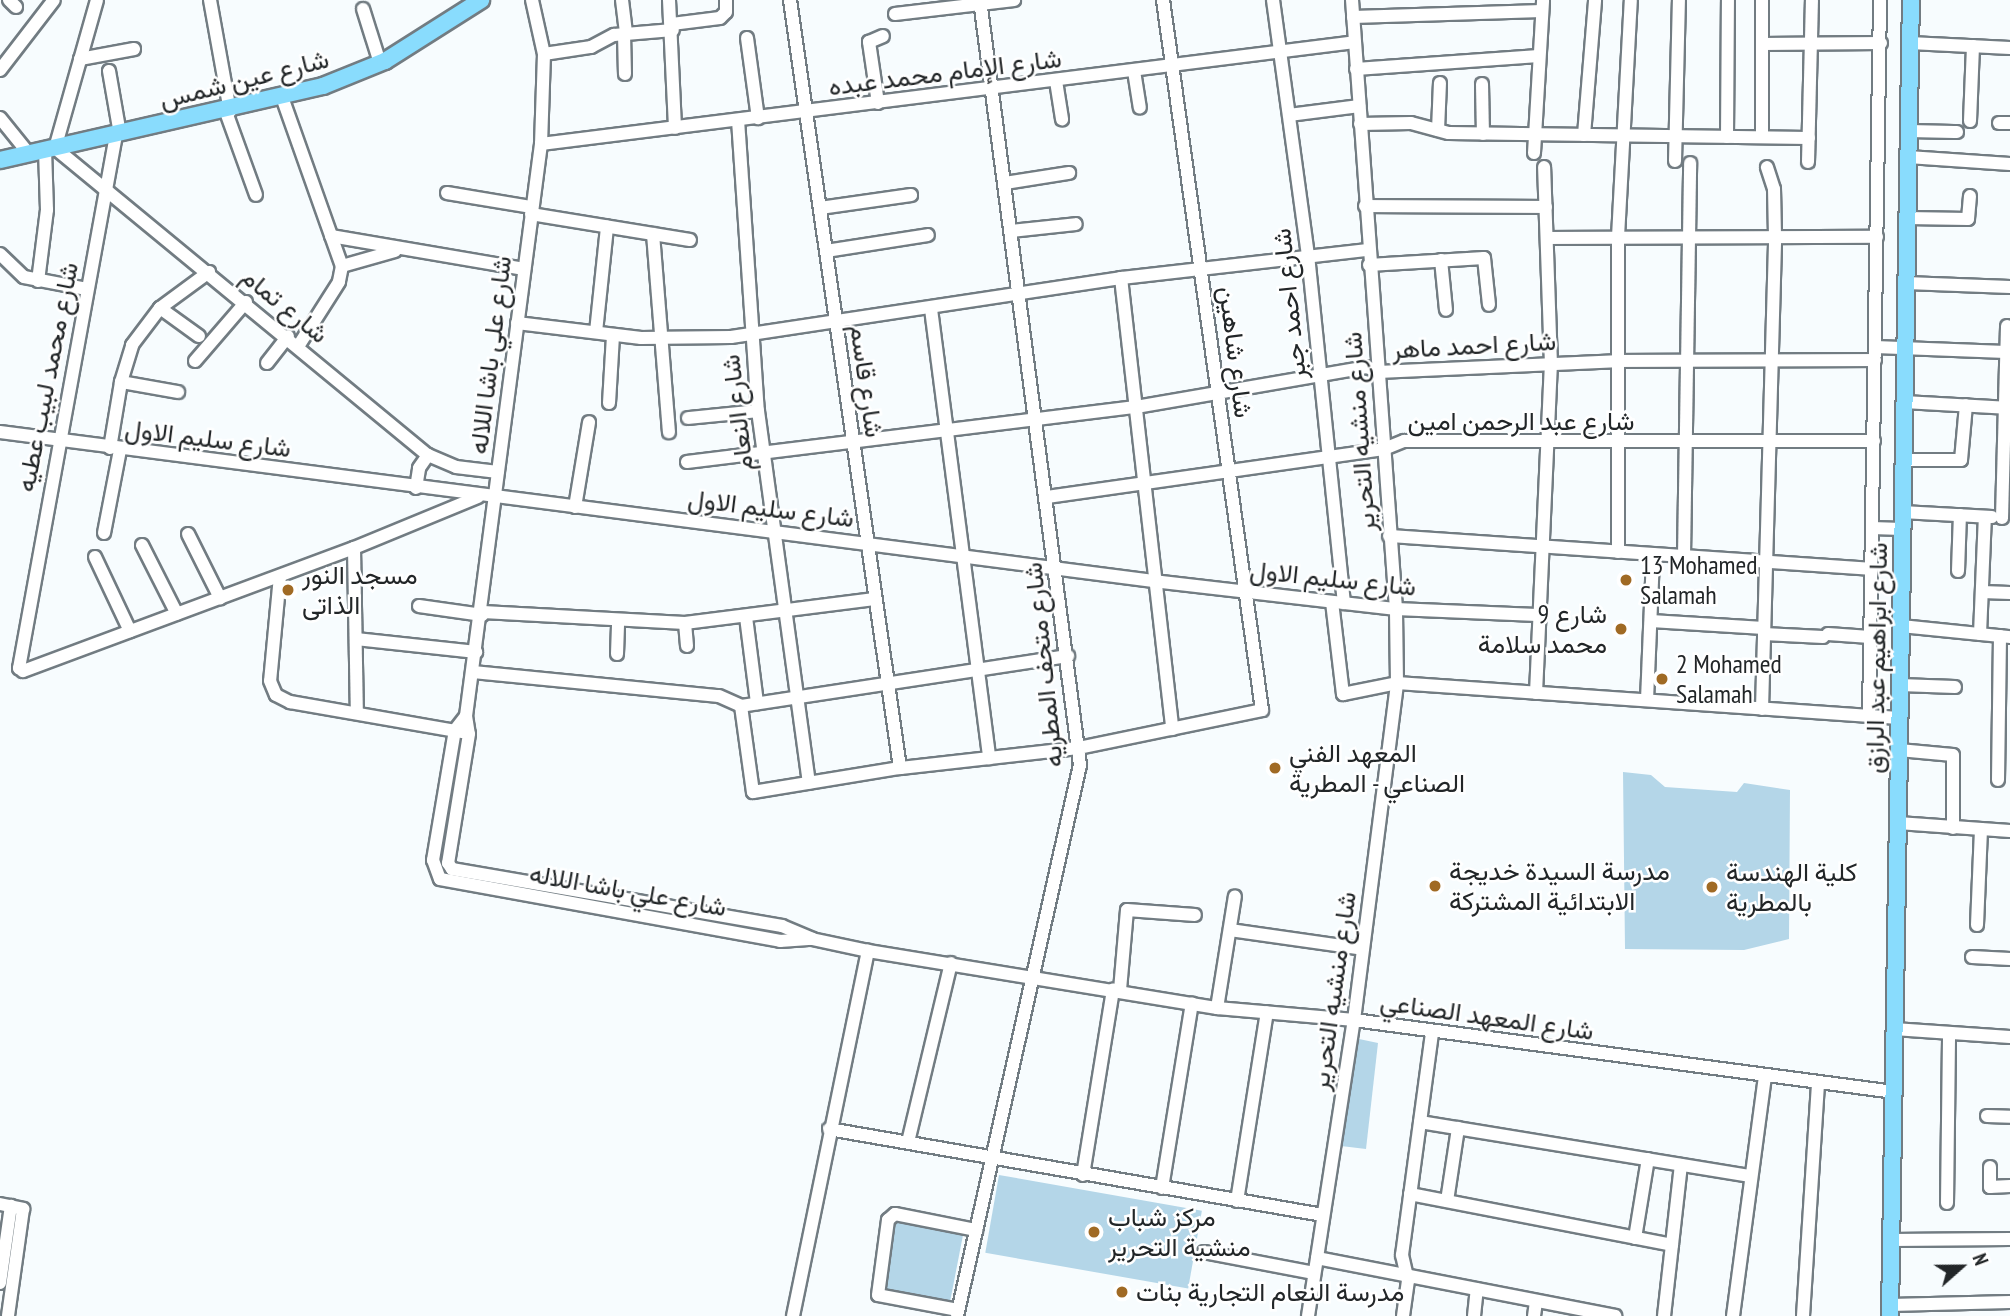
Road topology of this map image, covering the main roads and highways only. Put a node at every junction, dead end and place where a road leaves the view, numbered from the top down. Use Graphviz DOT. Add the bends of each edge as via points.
graph roads {
  1 [pos="481,0"];
  2 [pos="1911,0"];
  3 [pos="0,160"];
  4 [pos="1890,1311"];
  1 -- 3 [label="main road, شارع عين شمس" via="380,63 282,97"];
  2 -- 4 [label="main road, شارع ابراهيم عبد الرازق"];
}
